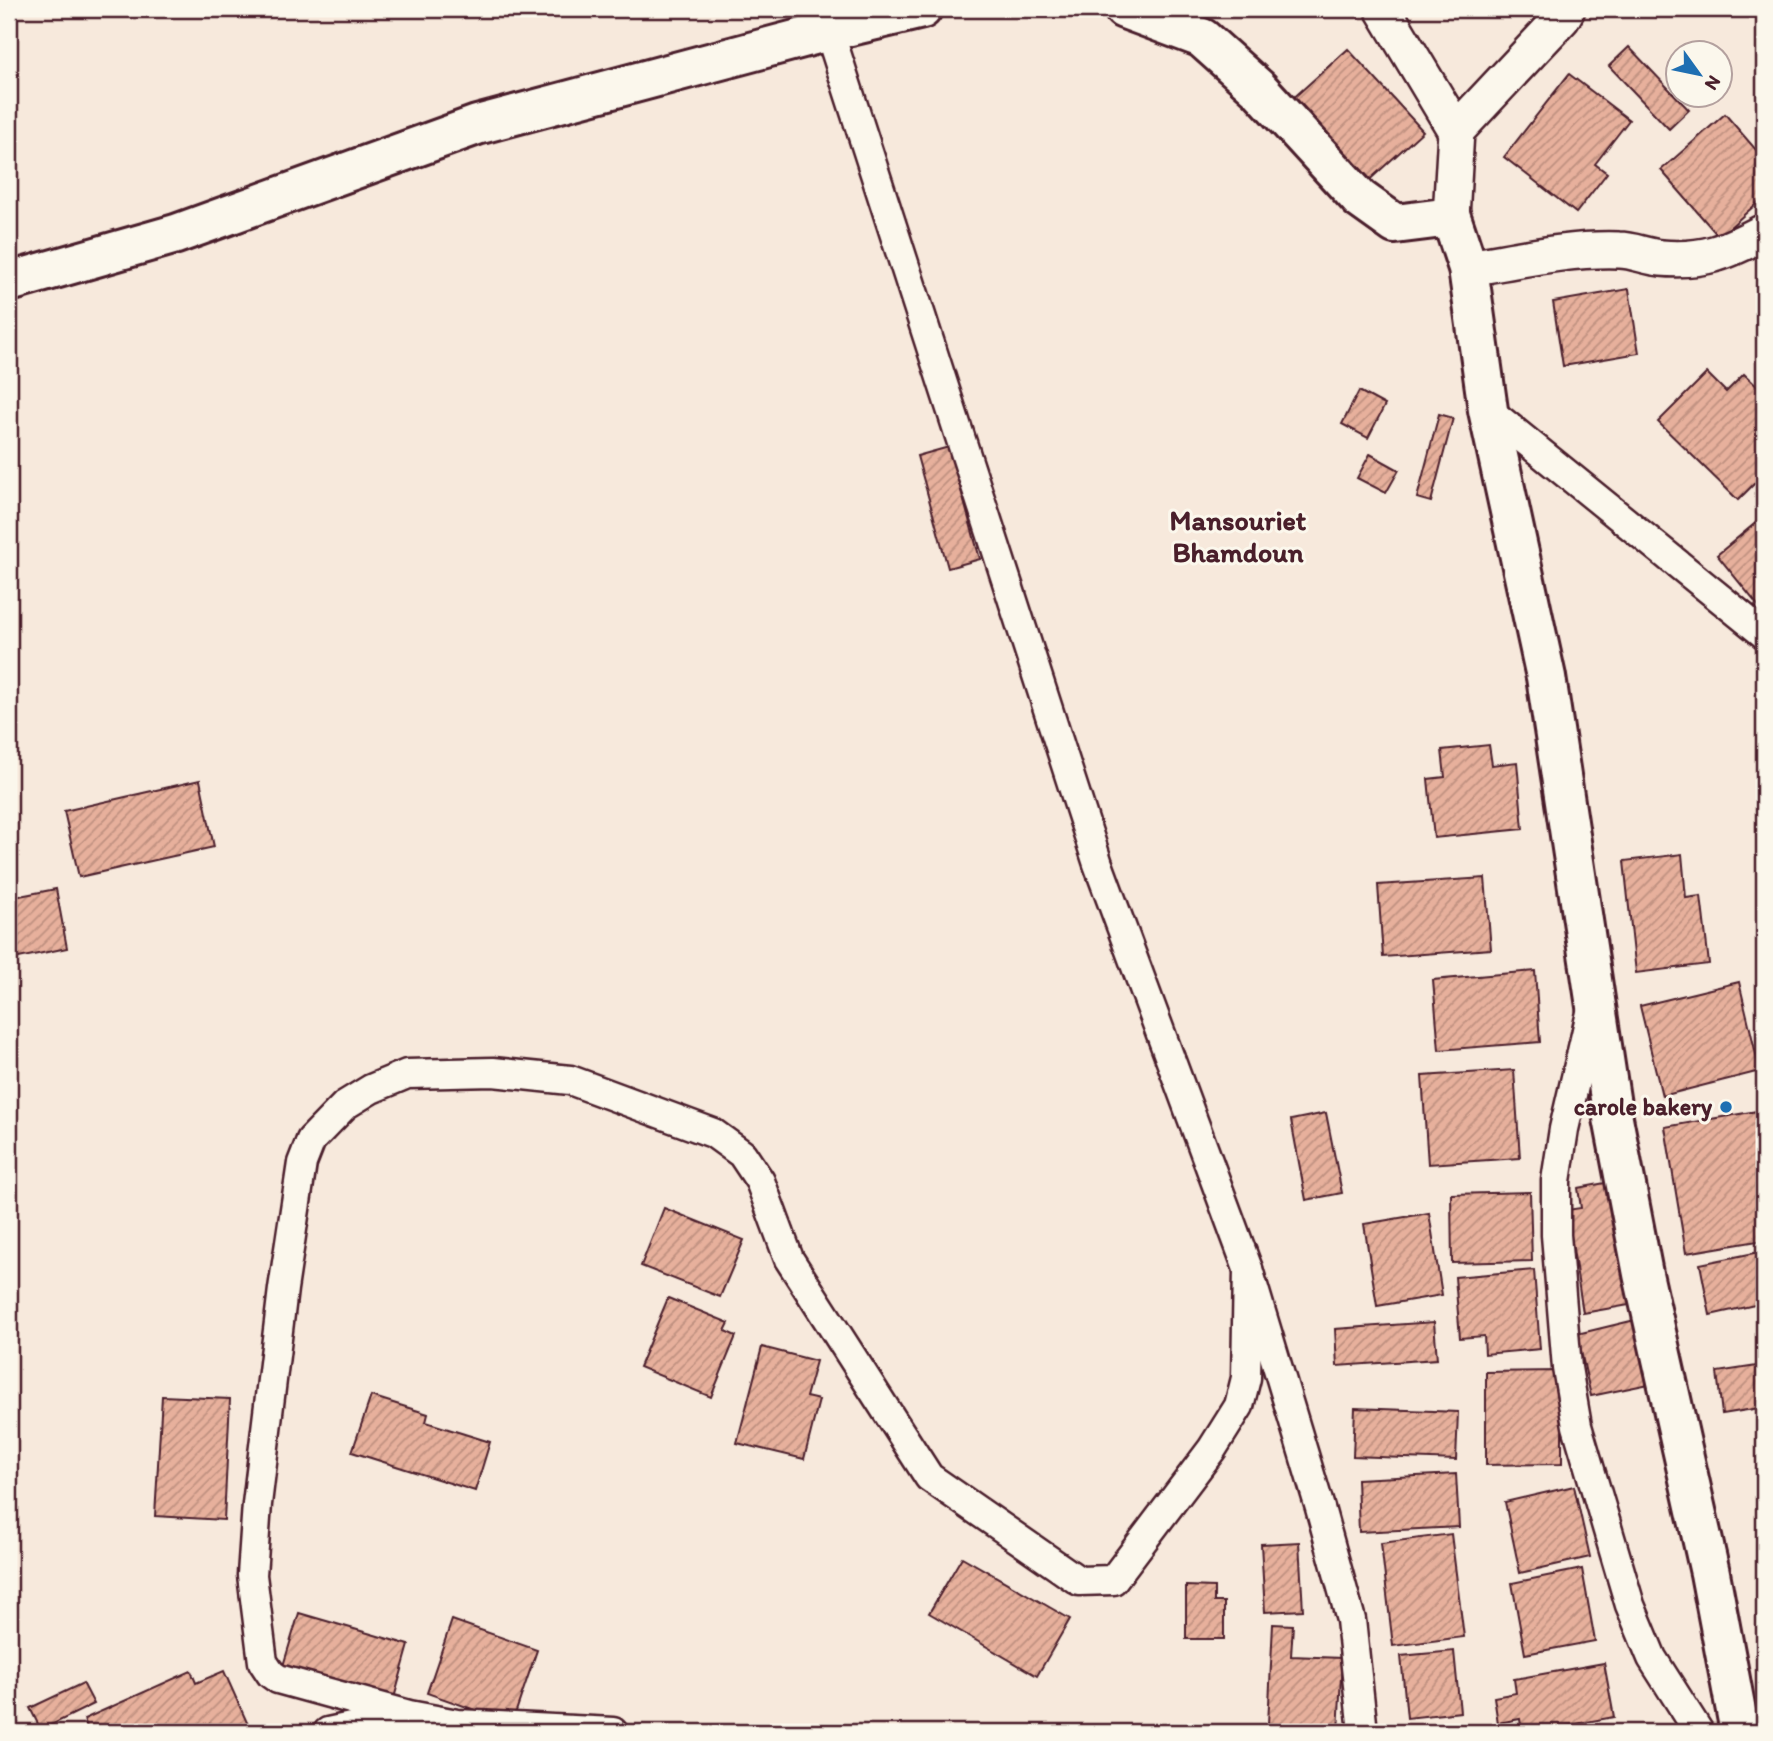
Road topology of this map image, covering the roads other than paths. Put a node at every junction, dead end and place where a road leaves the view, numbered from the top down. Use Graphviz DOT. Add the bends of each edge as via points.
graph roads {
  1 [pos="922,9"];
  2 [pos="1124,9"];
  3 [pos="1383,9"];
  4 [pos="1567,9"];
  5 [pos="829,31"];
  6 [pos="1456,131"];
  7 [pos="1451,217"];
  8 [pos="1764,232"];
  9 [pos="1468,268"];
  10 [pos="9,282"];
  11 [pos="1488,410"];
  12 [pos="1764,634"];
  13 [pos="1595,997"];
  14 [pos="1248,1269"];
  15 [pos="409,1715"];
  16 [pos="328,1732"];
  17 [pos="614,1732"];
  18 [pos="1363,1732"];
  19 [pos="1699,1732"];
  20 [pos="1740,1732"];
  1 -- 5 [label="main road"];
  2 -- 7 [label="main road" via="1202,38 1259,89 1360,199 1395,224"];
  3 -- 6 [label="street"];
  4 -- 6 [label="street"];
  5 -- 10 [label="main road" via="477,125 176,234"];
  5 -- 14 [label="street" via="1098,864"];
  6 -- 7 [label="street"];
  7 -- 9 [label="main road"];
  8 -- 9 [label="street" via="1728,251 1696,259 1621,250"];
  9 -- 11 [label="main road"];
  11 -- 12 [label="street"];
  11 -- 13 [label="main road" via="1546,677"];
  13 -- 19 [label="street" via="1556,1181 1567,1368 1577,1426 1630,1605 1652,1658"];
  13 -- 20 [label="main road" via="1643,1273 1710,1573"];
  14 -- 15 [label="street" via="1246,1378 1239,1405 1212,1449 1113,1580 1079,1581 929,1477 789,1259 760,1181 742,1154 713,1133 570,1080 436,1072 407,1074 371,1088 345,1105 311,1140 302,1163 272,1379 252,1575 263,1662 271,1674 294,1685"];
  14 -- 18 [label="street" via="1351,1619"];
  15 -- 16 [label="street"];
  15 -- 17 [label="street" via="457,1724"];
}
